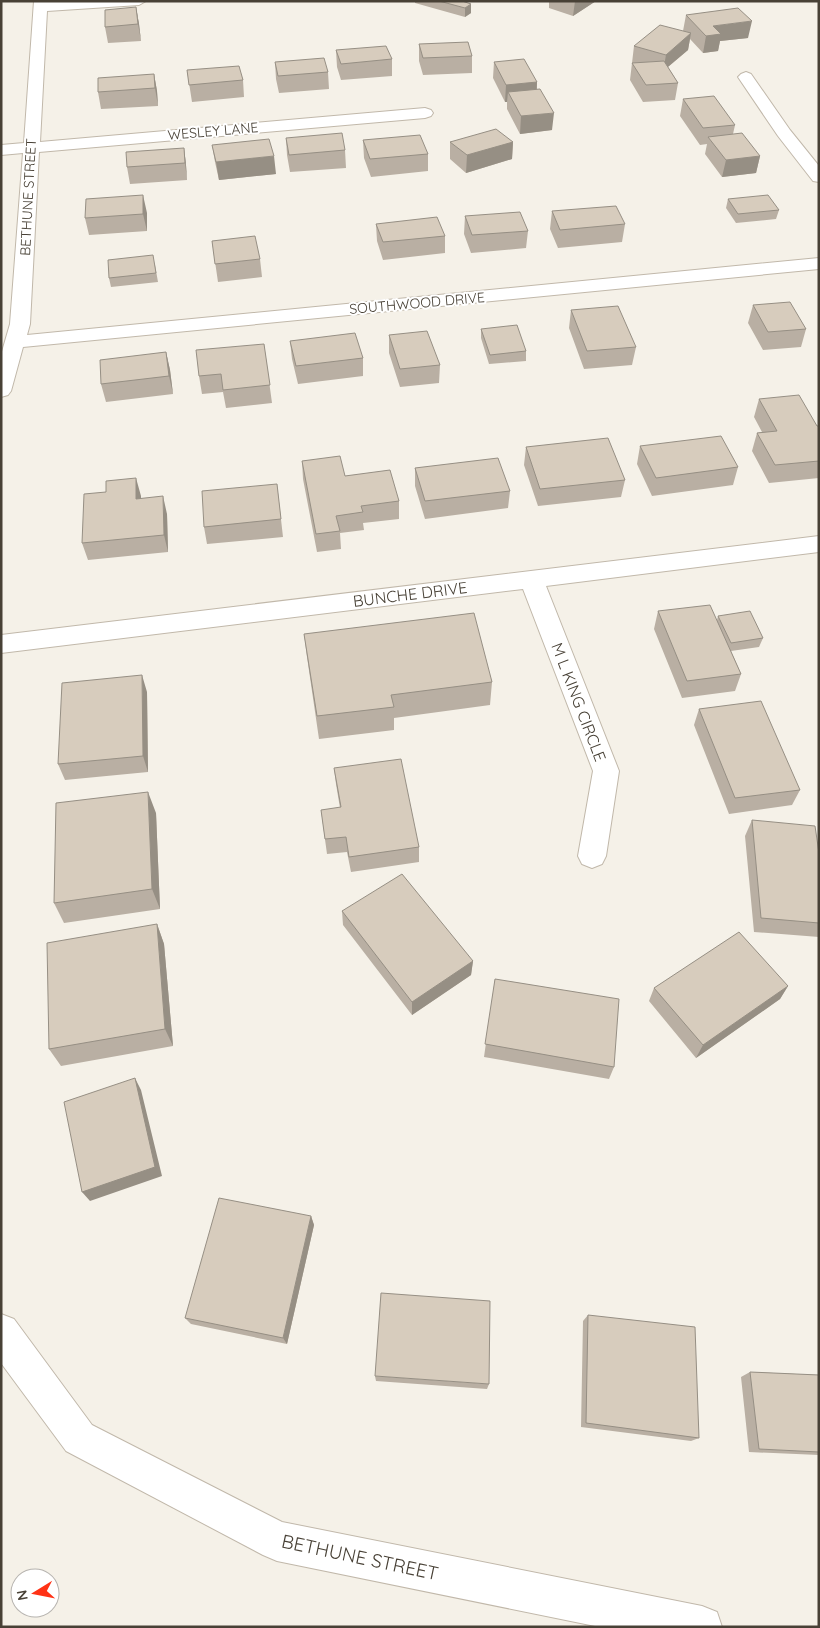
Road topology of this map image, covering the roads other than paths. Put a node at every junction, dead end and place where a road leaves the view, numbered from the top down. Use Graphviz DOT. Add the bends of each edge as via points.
graph roads {
  1 [pos="139,1"];
  2 [pos="41,4"];
  3 [pos="746,77"];
  4 [pos="425,113"];
  5 [pos="31,147"];
  6 [pos="1,150"];
  7 [pos="819,177"];
  8 [pos="819,263"];
  9 [pos="15,342"];
  10 [pos="1,391"];
  11 [pos="819,544"];
  12 [pos="532,580"];
  13 [pos="1,644"];
  14 [pos="592,856"];
  15 [pos="1,1332"];
  16 [pos="702,1627"];
  1 -- 2 [label="street"];
  2 -- 5 [label="street, BETHUNE STREET"];
  3 -- 7 [label="street"];
  4 -- 5 [label="street, WESLEY LANE"];
  5 -- 6 [label="street, WESLEY LANE"];
  5 -- 9 [label="street, BETHUNE STREET" via="20,324"];
  8 -- 9 [label="street, SOUTHWOOD DRIVE"];
  9 -- 10 [label="street, BETHUNE STREET"];
  11 -- 12 [label="street, BUNCHE DRIVE"];
  12 -- 13 [label="street, BUNCHE DRIVE"];
  12 -- 14 [label="street, M L KING CIRCLE" via="606,771"];
  15 -- 16 [label="street, BETHUNE STREET" via="79,1438 277,1541"];
}
